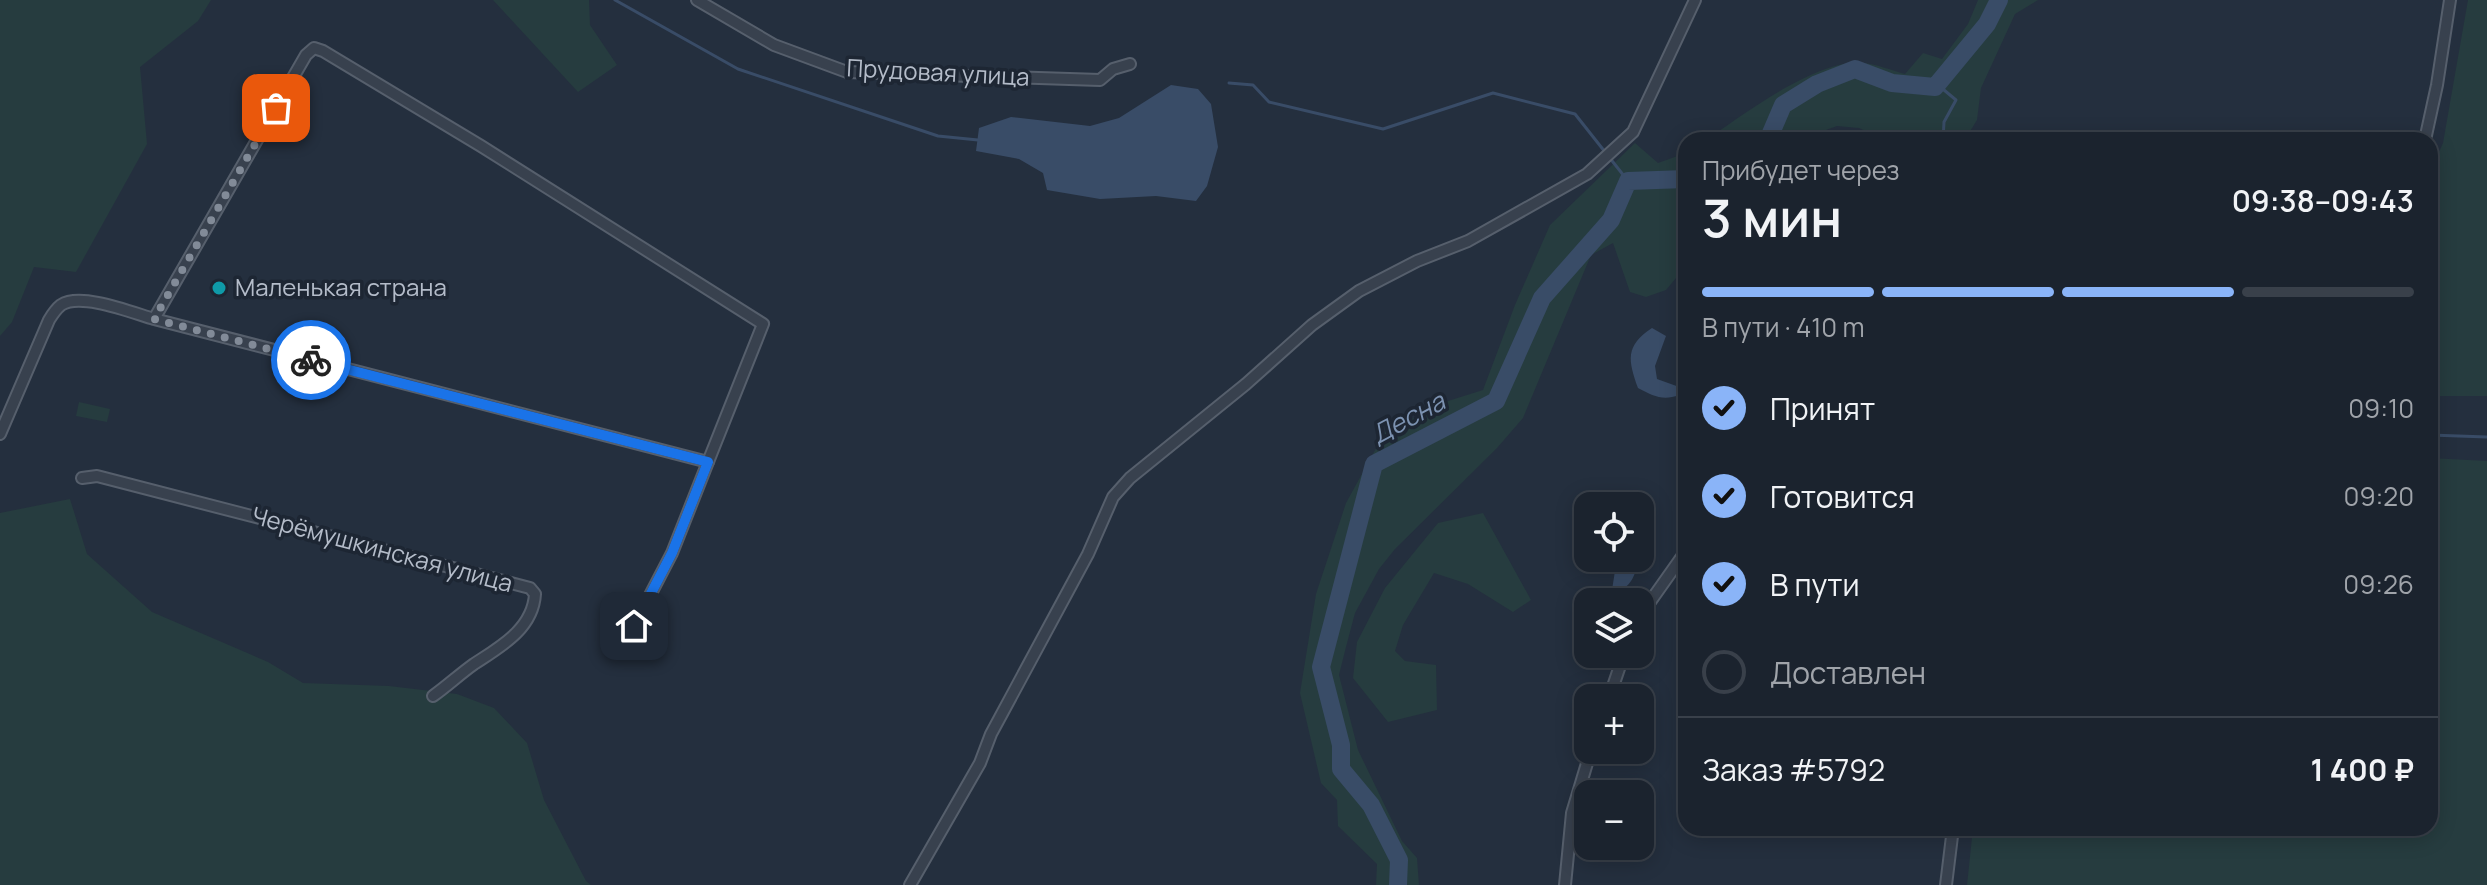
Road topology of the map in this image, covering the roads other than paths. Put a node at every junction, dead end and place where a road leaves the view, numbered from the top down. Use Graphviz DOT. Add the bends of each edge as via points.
graph roads {
  1 [pos="697,0"];
  2 [pos="1695,0"];
  3 [pos="2450,0"];
  4 [pos="1130,64"];
  5 [pos="2427,132"];
  6 [pos="154,319"];
  7 [pos="0,434"];
  8 [pos="708,462"];
  9 [pos="82,478"];
  10 [pos="1678,562"];
  11 [pos="1654,596"];
  12 [pos="634,626"];
  13 [pos="433,696"];
  14 [pos="1587,764"];
  15 [pos="1952,836"];
  16 [pos="910,885"];
  17 [pos="1565,885"];
  18 [pos="1946,885"];
  1 -- 4 [label="street, Прудовая улица" via="774,45 847,72 1100,80"];
  2 -- 16 [label="street" via="1633,132 1587,174 1468,241 1359,291 1312,325 1113,497 980,763"];
  3 -- 5 [label="street"];
  6 -- 7 [label="street" via="86,301 59,306"];
  6 -- 8 [label="street"];
  6 -- 8 [label="street" via="314,48 763,324"];
  8 -- 12 [label="street" via="672,553"];
  9 -- 13 [label="street, Черёмушкинская улица" via="97,476 530,588 535,594 527,622 495,653"];
  10 -- 11 [label="street"];
  14 -- 17 [label="street" via="1572,813"];
  15 -- 18 [label="street"];
}
